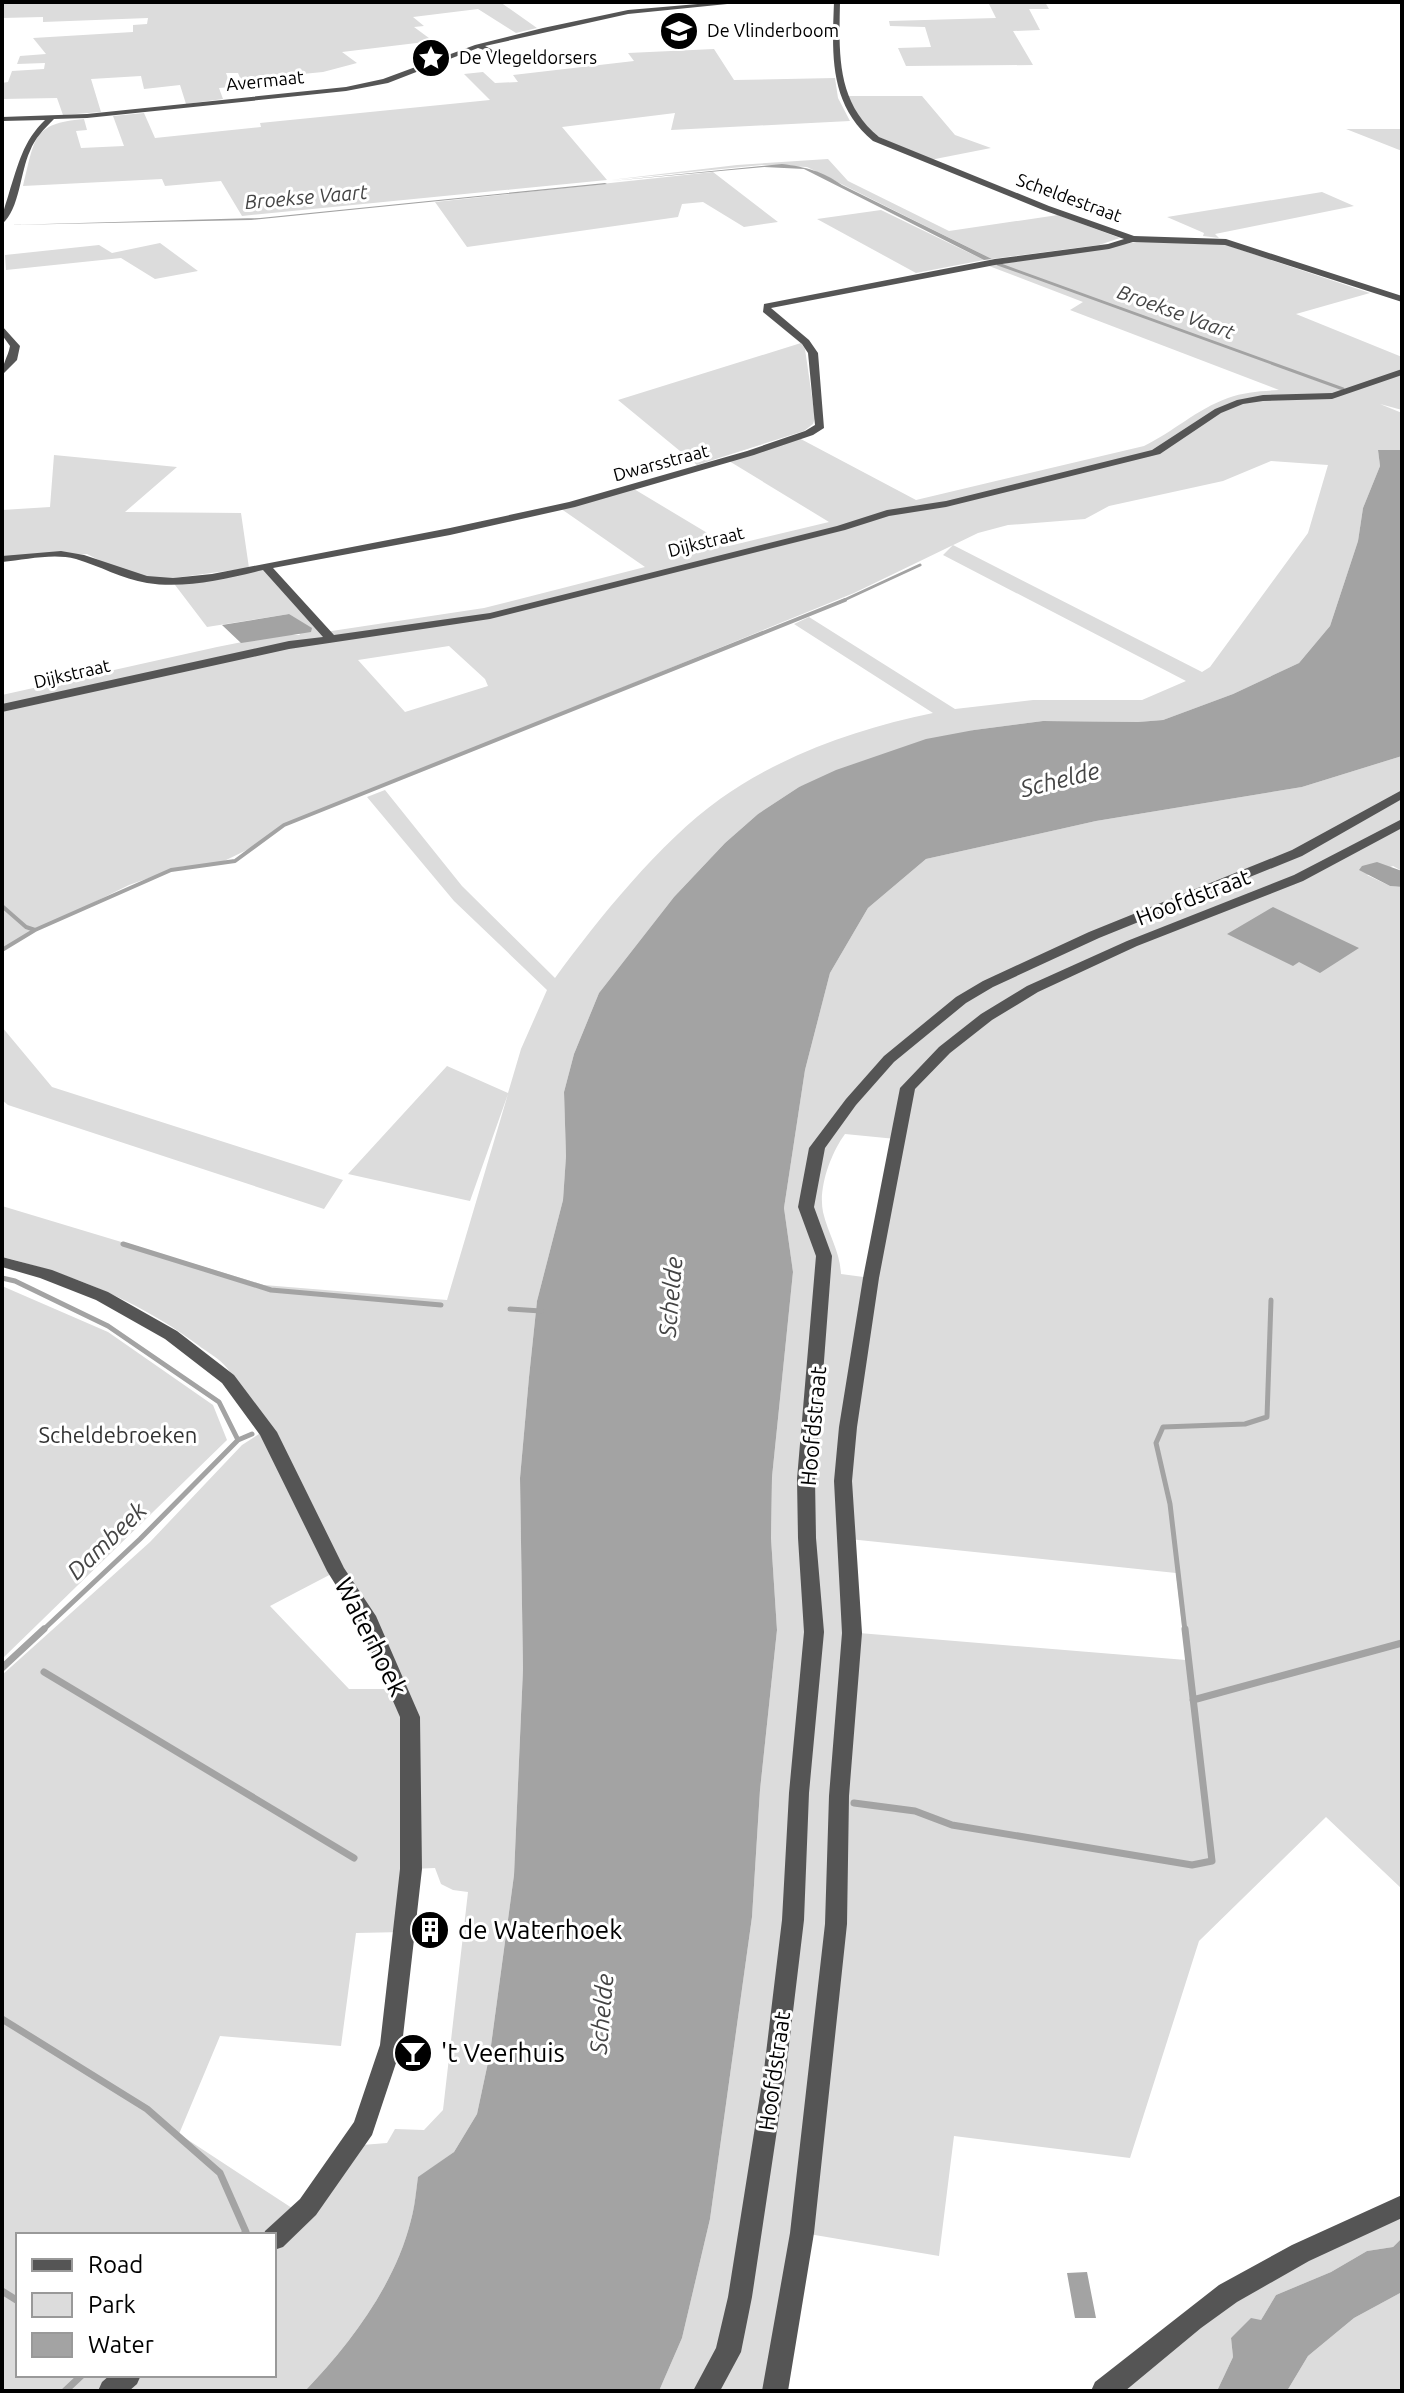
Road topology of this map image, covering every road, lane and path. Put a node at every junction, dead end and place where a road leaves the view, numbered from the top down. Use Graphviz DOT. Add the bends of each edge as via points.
graph roads {
  1 [pos="635,2"];
  2 [pos="744,2"];
  3 [pos="837,2"];
  4 [pos="650,9"];
  5 [pos="477,46"];
  6 [pos="498,58"];
  7 [pos="51,118"];
  8 [pos="2,119"];
  9 [pos="2,221"];
  10 [pos="1133,239"];
  11 [pos="1402,299"];
  12 [pos="2,329"];
  13 [pos="2,372"];
  14 [pos="1402,372"];
  15 [pos="2,559"];
  16 [pos="267,568"];
  17 [pos="330,637"];
  18 [pos="2,708"];
  19 [pos="1402,794"];
  20 [pos="1402,823"];
  21 [pos="2,1262"];
  22 [pos="1402,2206"];
  23 [pos="276,2237"];
  24 [pos="126,2377"];
  25 [pos="111,2391"];
  26 [pos="706,2391"];
  27 [pos="775,2391"];
  28 [pos="1104,2391"];
  1 -- 4 [label="street"];
  2 -- 4 [label="street, Avermaat"];
  3 -- 10 [label="street, Scheldestraat" via="843,96 867,133"];
  4 -- 5 [label="street, Avermaat"];
  5 -- 6 [label="street"];
  5 -- 7 [label="street, Avermaat" via="354,87"];
  7 -- 8 [label="street, Avermaat"];
  7 -- 9 [label="street" via="28,142 13,201"];
  10 -- 11 [label="street, Scheldestraat" via="1226,242"];
  10 -- 16 [label="street, Dwarsstraat" via="772,304 766,310 813,353 821,422 813,431 651,485 443,535"];
  12 -- 13 [label="street" via="15,346"];
  14 -- 17 [label="street, Dijkstraat" via="1331,396 1241,401 1170,445 1111,464 887,513 490,616"];
  15 -- 16 [label="street, Dwarsstraat" via="72,556 137,579 172,581"];
  16 -- 17 [label="street"];
  17 -- 18 [label="street, Dijkstraat"];
  19 -- 26 [label="street, Hoofdstraat" via="1297,853 1094,935 961,1000 889,1059 817,1148 806,1207 824,1256 806,1479 814,1632 793,1920 740,2297 728,2352"];
  20 -- 27 [label="street, Hoofdstraat" via="1283,885 1117,951 1014,1000 921,1071 908,1088 871,1278 845,1454 852,1633 839,1796 836,1924 802,2233"];
  21 -- 23 [label="street, Waterhoek" via="102,1296 171,1335 228,1379 268,1432 336,1571 366,1616 410,1717 411,1869 391,2045 364,2127 308,2207"];
  22 -- 28 [label="street" via="1246,2283"];
  24 -- 25 [label="street"];
}
